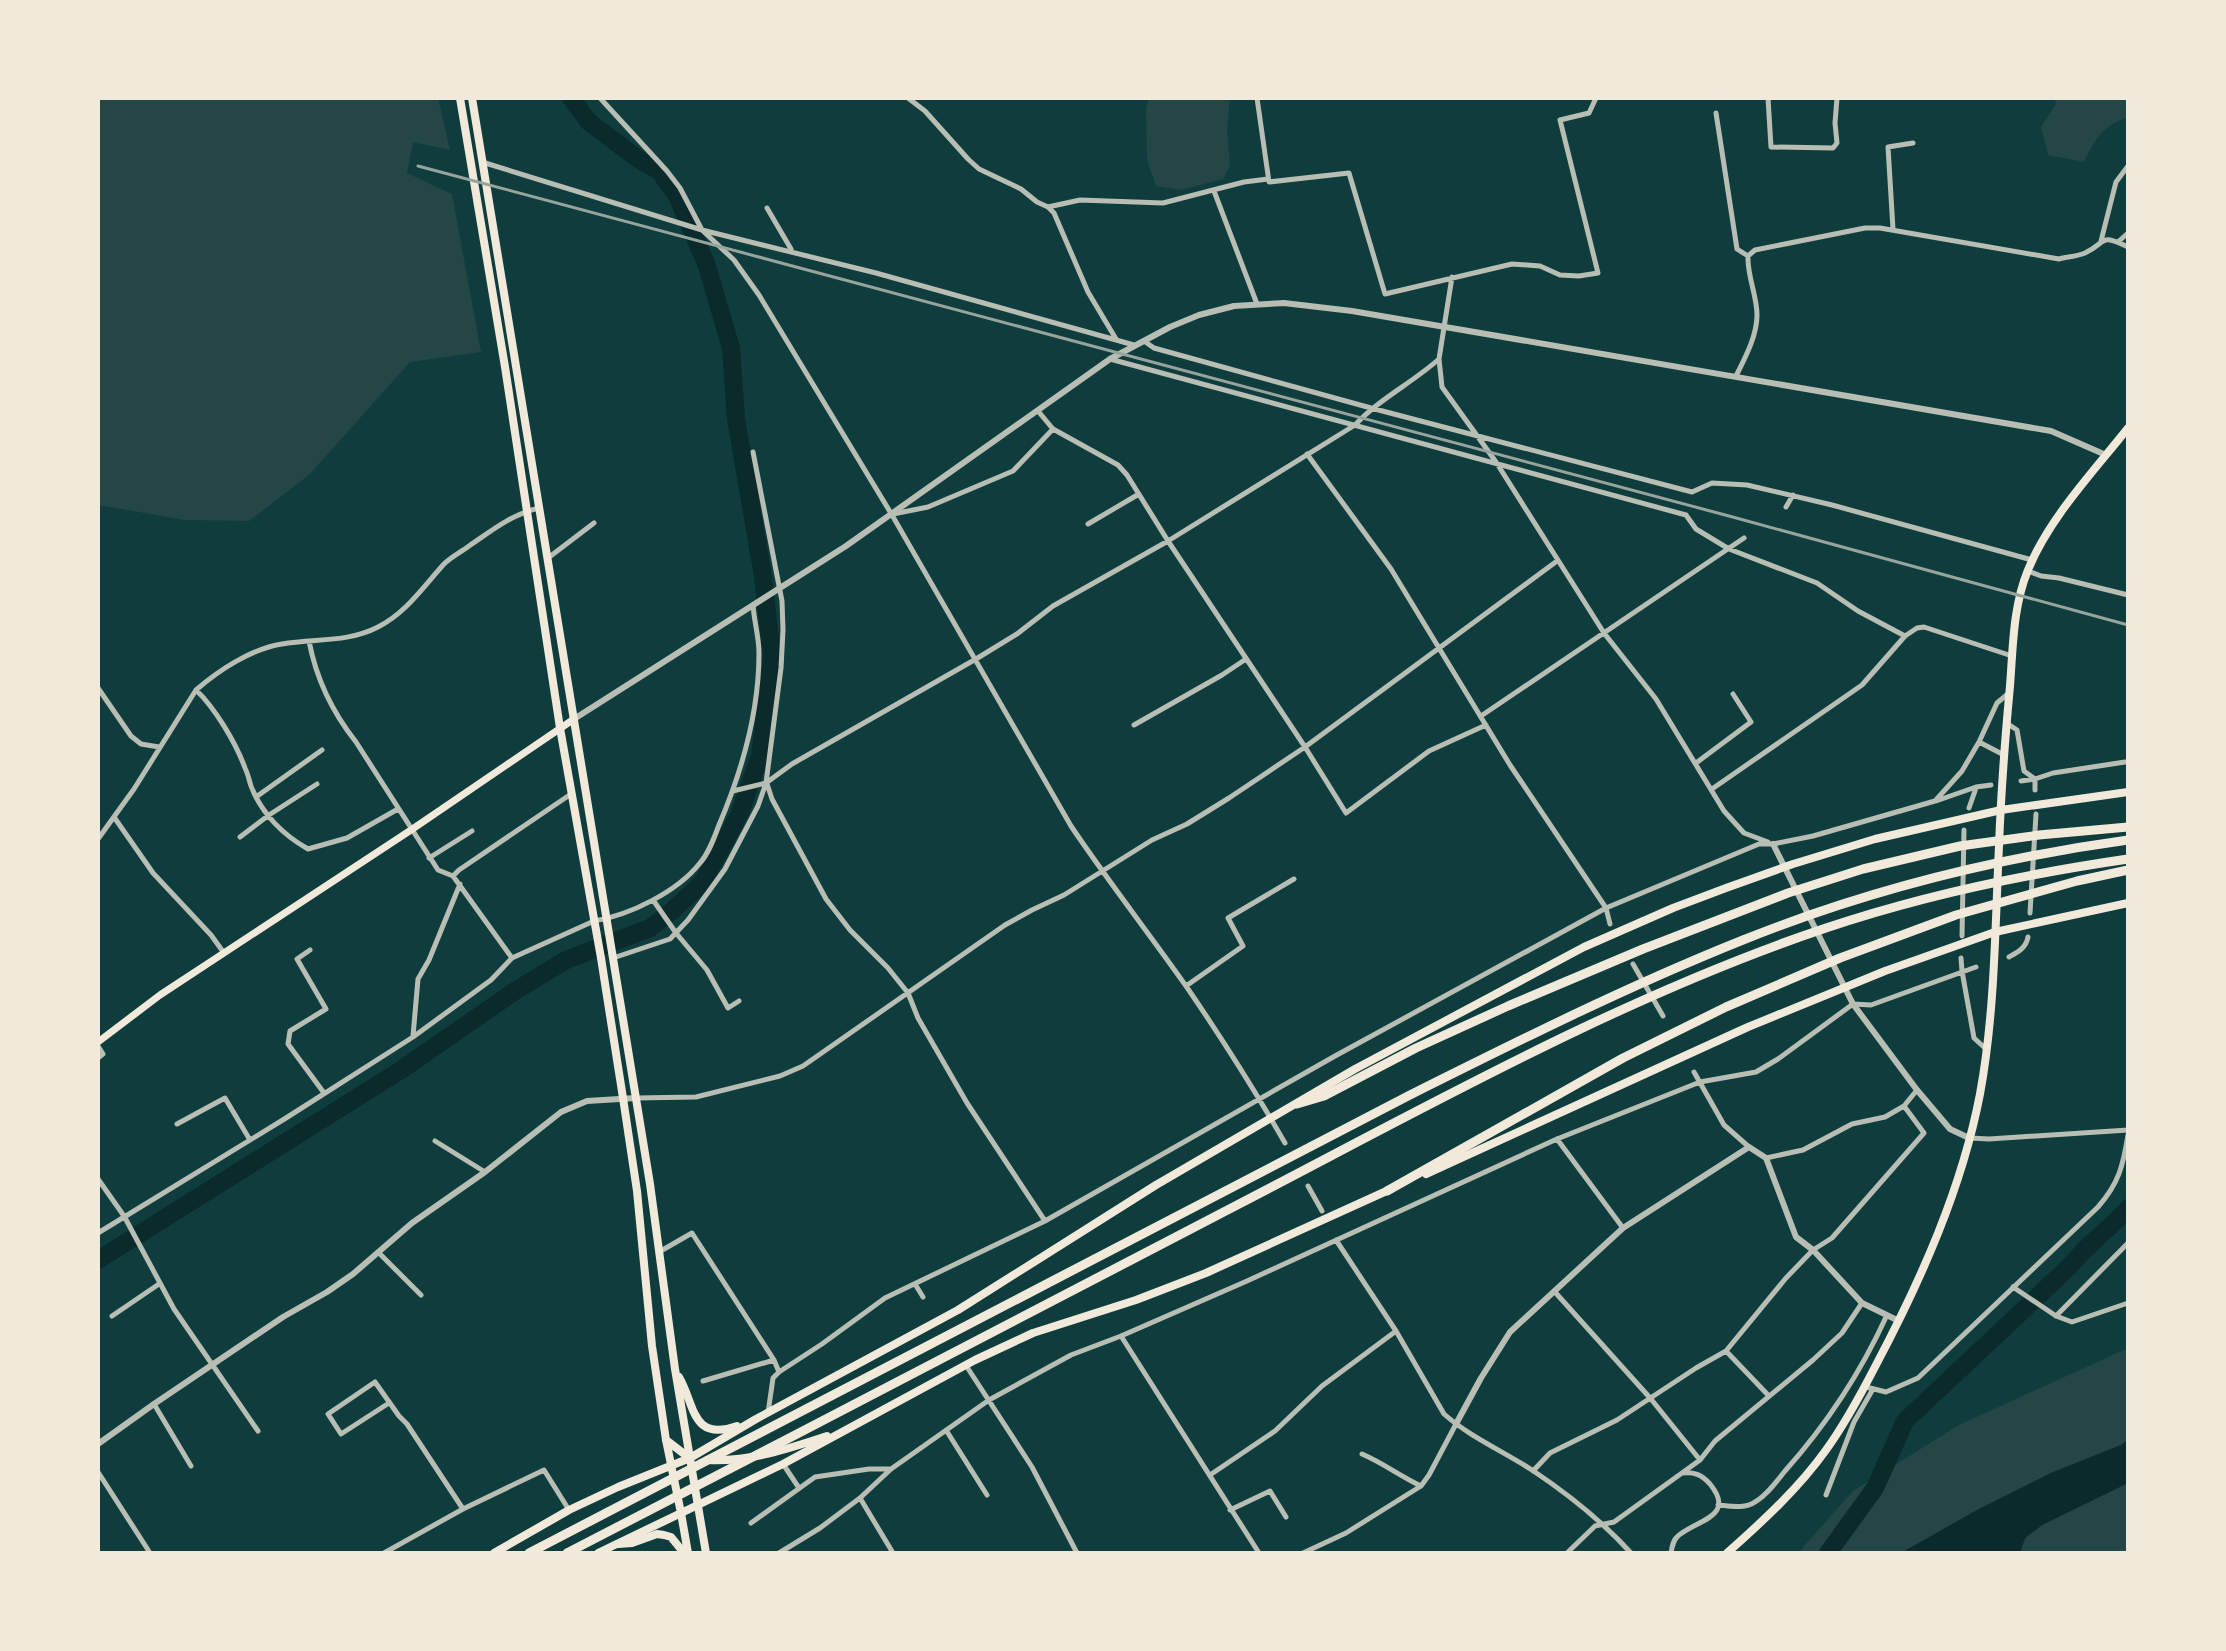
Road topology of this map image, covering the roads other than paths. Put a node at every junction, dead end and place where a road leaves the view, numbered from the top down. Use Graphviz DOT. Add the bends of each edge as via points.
graph roads {
  1 [pos="460,98"];
  2 [pos="472,98"];
  3 [pos="600,98"];
  4 [pos="908,98"];
  5 [pos="1257,98"];
  6 [pos="1596,98"];
  7 [pos="1768,98"];
  8 [pos="1837,98"];
  9 [pos="1716,113"];
  10 [pos="1913,143"];
  11 [pos="482,162"];
  12 [pos="2128,166"];
  13 [pos="1268,179"];
  14 [pos="1214,191"];
  15 [pos="1048,207"];
  16 [pos="767,208"];
  17 [pos="1893,229"];
  18 [pos="702,230"];
  19 [pos="2128,233"];
  20 [pos="2101,241"];
  21 [pos="2118,242"];
  22 [pos="2128,247"];
  23 [pos="791,250"];
  24 [pos="1748,256"];
  25 [pos="1452,277"];
  26 [pos="1257,304"];
  27 [pos="1443,327"];
  28 [pos="1117,340"];
  29 [pos="1143,340"];
  30 [pos="1134,345"];
  31 [pos="1110,359"];
  32 [pos="1439,359"];
  33 [pos="1736,376"];
  34 [pos="1371,408"];
  35 [pos="1038,411"];
  36 [pos="1355,425"];
  37 [pos="2128,428"];
  38 [pos="1053,429"];
  39 [pos="1478,437"];
  40 [pos="753,452"];
  41 [pos="1307,454"];
  42 [pos="2106,455"];
  43 [pos="1496,462"];
  44 [pos="1139,494"];
  45 [pos="1793,495"];
  46 [pos="540,507"];
  47 [pos="1786,507"];
  48 [pos="527,511"];
  49 [pos="892,515"];
  50 [pos="594,523"];
  51 [pos="1088,524"];
  52 [pos="1744,538"];
  53 [pos="1168,541"];
  54 [pos="1729,549"];
  55 [pos="548,558"];
  56 [pos="2032,560"];
  57 [pos="1557,561"];
  58 [pos="2028,571"];
  59 [pos="777,589"];
  60 [pos="2128,595"];
  61 [pos="755,604"];
  62 [pos="1604,633"];
  63 [pos="1905,636"];
  64 [pos="309,641"];
  65 [pos="1441,648"];
  66 [pos="2012,656"];
  67 [pos="976,659"];
  68 [pos="1246,659"];
  69 [pos="98,688"];
  70 [pos="196,690"];
  71 [pos="2009,692"];
  72 [pos="1733,694"];
  73 [pos="1481,716"];
  74 [pos="574,719"];
  75 [pos="2007,723"];
  76 [pos="1134,725"];
  77 [pos="1486,725"];
  78 [pos="560,728"];
  79 [pos="1979,742"];
  80 [pos="159,747"];
  81 [pos="1305,747"];
  82 [pos="322,750"];
  83 [pos="2004,755"];
  84 [pos="2125,762"];
  85 [pos="1696,763"];
  86 [pos="2035,779"];
  87 [pos="2021,781"];
  88 [pos="766,783"];
  89 [pos="317,784"];
  90 [pos="1991,785"];
  91 [pos="1976,787"];
  92 [pos="1712,789"];
  93 [pos="2035,790"];
  94 [pos="735,791"];
  95 [pos="2128,792"];
  96 [pos="571,794"];
  97 [pos="256,797"];
  98 [pos="1935,801"];
  99 [pos="1969,808"];
  100 [pos="398,809"];
  101 [pos="2001,810"];
  102 [pos="2036,814"];
  103 [pos="269,815"];
  104 [pos="114,817"];
  105 [pos="2128,827"];
  106 [pos="411,830"];
  107 [pos="1964,830"];
  108 [pos="472,831"];
  109 [pos="240,837"];
  110 [pos="98,839"];
  111 [pos="2128,840"];
  112 [pos="1773,844"];
  113 [pos="429,858"];
  114 [pos="2128,859"];
  115 [pos="2128,870"];
  116 [pos="1102,872"];
  117 [pos="453,876"];
  118 [pos="1294,879"];
  119 [pos="460,884"];
  120 [pos="653,900"];
  121 [pos="2128,903"];
  122 [pos="1606,908"];
  123 [pos="2030,913"];
  124 [pos="607,922"];
  125 [pos="595,924"];
  126 [pos="1610,924"];
  127 [pos="1995,932"];
  128 [pos="676,933"];
  129 [pos="1962,936"];
  130 [pos="2028,937"];
  131 [pos="310,950"];
  132 [pos="224,953"];
  133 [pos="613,956"];
  134 [pos="2009,957"];
  135 [pos="512,958"];
  136 [pos="1961,958"];
  137 [pos="1633,964"];
  138 [pos="1976,967"];
  139 [pos="1962,971"];
  140 [pos="1186,986"];
  141 [pos="908,993"];
  142 [pos="739,1001"];
  143 [pos="1853,1004"];
  144 [pos="1663,1016"];
  145 [pos="413,1037"];
  146 [pos="98,1044"];
  147 [pos="1987,1050"];
  148 [pos="98,1058"];
  149 [pos="1694,1072"];
  150 [pos="1700,1082"];
  151 [pos="1917,1090"];
  152 [pos="324,1093"];
  153 [pos="623,1098"];
  154 [pos="636,1098"];
  155 [pos="1260,1100"];
  156 [pos="1297,1104"];
  157 [pos="1904,1106"];
  158 [pos="1271,1118"];
  159 [pos="177,1124"];
  160 [pos="2128,1133"];
  161 [pos="1969,1138"];
  162 [pos="1557,1139"];
  163 [pos="250,1140"];
  164 [pos="435,1141"];
  165 [pos="1285,1143"];
  166 [pos="1749,1147"];
  167 [pos="1766,1158"];
  168 [pos="485,1172"];
  169 [pos="98,1179"];
  170 [pos="1308,1186"];
  171 [pos="1387,1191"];
  172 [pos="1322,1211"];
  173 [pos="124,1216"];
  174 [pos="1045,1221"];
  175 [pos="1623,1228"];
  176 [pos="98,1233"];
  177 [pos="1336,1240"];
  178 [pos="2128,1243"];
  179 [pos="1813,1250"];
  180 [pos="378,1252"];
  181 [pos="659,1252"];
  182 [pos="159,1284"];
  183 [pos="915,1284"];
  184 [pos="2013,1287"];
  185 [pos="1554,1291"];
  186 [pos="421,1295"];
  187 [pos="923,1297"];
  188 [pos="1862,1303"];
  189 [pos="2128,1303"];
  190 [pos="2053,1314"];
  191 [pos="1887,1315"];
  192 [pos="112,1316"];
  193 [pos="1899,1321"];
  194 [pos="1396,1331"];
  195 [pos="1121,1336"];
  196 [pos="1726,1351"];
  197 [pos="774,1360"];
  198 [pos="213,1365"];
  199 [pos="967,1367"];
  200 [pos="675,1369"];
  201 [pos="779,1372"];
  202 [pos="703,1381"];
  203 [pos="1869,1388"];
  204 [pos="1769,1396"];
  205 [pos="1651,1399"];
  206 [pos="989,1400"];
  207 [pos="389,1403"];
  208 [pos="154,1404"];
  209 [pos="768,1414"];
  210 [pos="756,1419"];
  211 [pos="1456,1424"];
  212 [pos="847,1430"];
  213 [pos="946,1430"];
  214 [pos="258,1431"];
  215 [pos="666,1440"];
  216 [pos="98,1444"];
  217 [pos="1362,1454"];
  218 [pos="691,1456"];
  219 [pos="1700,1460"];
  220 [pos="783,1464"];
  221 [pos="191,1466"];
  222 [pos="671,1467"];
  223 [pos="891,1469"];
  224 [pos="1533,1471"];
  225 [pos="98,1472"];
  226 [pos="1681,1473"];
  227 [pos="1210,1475"];
  228 [pos="1421,1486"];
  229 [pos="799,1488"];
  230 [pos="987,1495"];
  231 [pos="1826,1495"];
  232 [pos="860,1498"];
  233 [pos="1718,1505"];
  234 [pos="698,1506"];
  235 [pos="463,1509"];
  236 [pos="569,1510"];
  237 [pos="1230,1510"];
  238 [pos="681,1513"];
  239 [pos="1286,1517"];
  240 [pos="751,1523"];
  241 [pos="1605,1525"];
  242 [pos="618,1544"];
  243 [pos="603,1552"];
  244 [pos="150,1553"];
  245 [pos="384,1553"];
  246 [pos="494,1553"];
  247 [pos="529,1553"];
  248 [pos="567,1553"];
  249 [pos="686,1553"];
  250 [pos="706,1553"];
  251 [pos="779,1553"];
  252 [pos="893,1553"];
  253 [pos="1077,1553"];
  254 [pos="1259,1553"];
  255 [pos="1303,1553"];
  256 [pos="1567,1553"];
  257 [pos="1631,1553"];
  258 [pos="1671,1553"];
  259 [pos="1727,1553"];
  1 -- 48 [label="main road"];
  2 -- 11 [label="main road"];
  3 -- 18 [label="street" via="673,180"];
  4 -- 15 [label="street" via="979,169"];
  5 -- 13 [label="street"];
  6 -- 25 [label="street" via="1589,113 1560,120 1598,273 1560,275 1540,266 1512,264"];
  7 -- 8 [label="street" via="1771,147 1833,148"];
  9 -- 24 [label="street" via="1737,249"];
  10 -- 17 [label="street" via="1888,147"];
  11 -- 18 [label="street"];
  11 -- 46 [label="main road"];
  12 -- 20 [label="street" via="2116,182"];
  13 -- 14 [label="street"];
  13 -- 25 [label="street" via="1349,173 1385,294"];
  14 -- 15 [label="street" via="1163,203 1080,200"];
  14 -- 26 [label="street"];
  15 -- 28 [label="street"];
  16 -- 23 [label="street"];
  17 -- 20 [label="street" via="2059,259 2086,252"];
  17 -- 24 [label="street" via="1865,228 1755,250"];
  18 -- 23 [label="street"];
  18 -- 49 [label="street" via="734,260 759,295"];
  19 -- 21 [label="street"];
  20 -- 21 [label="street"];
  21 -- 22 [label="street"];
  23 -- 28 [label="street"];
  24 -- 33 [label="street" via="1757,313"];
  25 -- 27 [label="street"];
  26 -- 27 [label="street" via="1313,305"];
  26 -- 29 [label="street" via="1199,315"];
  27 -- 32 [label="street"];
  27 -- 33 [label="street"];
  28 -- 30 [label="street"];
  29 -- 30 [label="street"];
  29 -- 34 [label="street" via="1154,348"];
  30 -- 31 [label="street"];
  31 -- 35 [label="street"];
  31 -- 36 [label="street"];
  32 -- 34 [label="street"];
  32 -- 39 [label="street" via="1442,387"];
  33 -- 42 [label="street" via="2051,431"];
  34 -- 36 [label="street"];
  34 -- 39 [label="street"];
  35 -- 38 [label="street"];
  35 -- 49 [label="street"];
  36 -- 41 [label="street"];
  36 -- 43 [label="street"];
  37 -- 42 [label="main road"];
  38 -- 44 [label="street" via="1118,465"];
  38 -- 49 [label="street" via="1013,471 928,507"];
  39 -- 43 [label="street"];
  39 -- 45 [label="street" via="1692,492 1712,483"];
  40 -- 59 [label="street"];
  41 -- 53 [label="street"];
  41 -- 65 [label="street"];
  42 -- 56 [label="main road"];
  43 -- 54 [label="street" via="1686,515 1696,529"];
  43 -- 57 [label="street"];
  44 -- 51 [label="street"];
  44 -- 53 [label="street"];
  45 -- 47 [label="street"];
  45 -- 56 [label="street"];
  46 -- 48 [label="street"];
  46 -- 55 [label="main road"];
  48 -- 64 [label="street" via="447,561 402,612 379,627 344,639"];
  48 -- 78 [label="main road"];
  49 -- 59 [label="street"];
  49 -- 67 [label="street"];
  50 -- 55 [label="street"];
  52 -- 54 [label="street"];
  53 -- 67 [label="street" via="1053,606"];
  53 -- 68 [label="street"];
  54 -- 62 [label="street"];
  54 -- 63 [label="street" via="1817,583"];
  55 -- 74 [label="main road"];
  56 -- 58 [label="main road"];
  57 -- 62 [label="street"];
  57 -- 65 [label="street"];
  58 -- 60 [label="street"];
  58 -- 66 [label="main road"];
  59 -- 61 [label="street"];
  59 -- 88 [label="street" via="781,668"];
  61 -- 74 [label="street"];
  61 -- 94 [label="street" via="755,705"];
  62 -- 73 [label="street"];
  62 -- 85 [label="street" via="1656,699"];
  63 -- 66 [label="street" via="1924,627"];
  63 -- 92 [label="street" via="1862,685"];
  64 -- 70 [label="street" via="250,654"];
  64 -- 100 [label="street" via="317,672 342,723"];
  65 -- 73 [label="street"];
  65 -- 81 [label="street"];
  66 -- 71 [label="main road"];
  67 -- 88 [label="street"];
  67 -- 116 [label="street"];
  68 -- 76 [label="street"];
  68 -- 81 [label="street"];
  69 -- 80 [label="street" via="131,736"];
  70 -- 80 [label="street"];
  70 -- 97 [label="street" via="237,751"];
  71 -- 75 [label="main road"];
  71 -- 79 [label="street" via="1997,703"];
  72 -- 85 [label="street" via="1751,722"];
  73 -- 77 [label="street"];
  74 -- 78 [label="main road"];
  74 -- 124 [label="main road"];
  75 -- 83 [label="main road"];
  75 -- 86 [label="street" via="2017,730 2024,771"];
  77 -- 81 [label="street" via="1429,751 1346,813"];
  77 -- 122 [label="street"];
  78 -- 96 [label="main road"];
  78 -- 106 [label="main road"];
  79 -- 83 [label="street"];
  79 -- 98 [label="street"];
  80 -- 104 [label="street"];
  81 -- 116 [label="street"];
  82 -- 97 [label="street"];
  83 -- 101 [label="main road"];
  84 -- 86 [label="street"];
  85 -- 92 [label="street"];
  86 -- 87 [label="street"];
  86 -- 93 [label="street"];
  88 -- 94 [label="street"];
  88 -- 128 [label="street" via="725,869"];
  88 -- 141 [label="street" via="826,899"];
  89 -- 103 [label="street"];
  90 -- 91 [label="street"];
  91 -- 98 [label="street"];
  91 -- 99 [label="street"];
  92 -- 112 [label="street" via="1744,833"];
  94 -- 120 [label="street" via="700,863"];
  95 -- 101 [label="main road"];
  96 -- 117 [label="street"];
  96 -- 125 [label="main road"];
  97 -- 103 [label="street"];
  98 -- 112 [label="street"];
  100 -- 103 [label="street" via="347,838 308,849 290,839"];
  100 -- 106 [label="street"];
  101 -- 127 [label="main road"];
  101 -- 156 [label="main road" via="1875,839 1673,908 1584,947"];
  102 -- 123 [label="street"];
  103 -- 109 [label="street"];
  104 -- 110 [label="street"];
  104 -- 132 [label="street" via="153,873"];
  105 -- 156 [label="highway" via="1960,846 1788,893 1508,1006 1324,1096"];
  106 -- 113 [label="street"];
  106 -- 132 [label="main road"];
  107 -- 129 [label="street"];
  108 -- 113 [label="street"];
  111 -- 247 [label="highway" via="1958,872 1818,913 1635,985 1437,1082"];
  112 -- 122 [label="street" via="1740,850"];
  112 -- 143 [label="street"];
  113 -- 117 [label="street" via="438,870"];
  114 -- 248 [label="highway" via="1955,890 1826,928 1642,1001 1467,1086"];
  115 -- 171 [label="highway" via="1956,915 1726,1007 1623,1058"];
  116 -- 140 [label="street"];
  116 -- 141 [label="street" via="1005,925"];
  117 -- 119 [label="street"];
  118 -- 140 [label="street" via="1228,918 1243,946"];
  119 -- 135 [label="street"];
  119 -- 145 [label="street" via="418,979"];
  120 -- 124 [label="street"];
  120 -- 128 [label="street"];
  121 -- 127 [label="main road"];
  122 -- 126 [label="street"];
  122 -- 155 [label="street"];
  124 -- 125 [label="street"];
  124 -- 133 [label="main road"];
  125 -- 135 [label="street"];
  125 -- 153 [label="main road"];
  127 -- 147 [label="main road"];
  127 -- 171 [label="main road" via="1748,1027"];
  128 -- 133 [label="street" via="650,947"];
  128 -- 142 [label="street" via="707,970 728,1008"];
  130 -- 134 [label="street" via="2027,944"];
  131 -- 152 [label="street" via="297,959 326,1009 290,1031 288,1044"];
  132 -- 146 [label="main road"];
  133 -- 154 [label="main road"];
  135 -- 145 [label="street" via="491,980"];
  136 -- 139 [label="street"];
  137 -- 144 [label="street"];
  138 -- 139 [label="street"];
  139 -- 143 [label="street" via="1871,1005"];
  139 -- 147 [label="street" via="1974,1038"];
  140 -- 155 [label="street"];
  141 -- 154 [label="street" via="803,1066 780,1076 696,1097"];
  141 -- 174 [label="street" via="967,1103"];
  143 -- 150 [label="street" via="1756,1072"];
  143 -- 151 [label="street"];
  145 -- 152 [label="street"];
  146 -- 148 [label="street" via="103,1054"];
  147 -- 161 [label="main road"];
  149 -- 150 [label="street"];
  150 -- 162 [label="street"];
  150 -- 166 [label="street" via="1724,1125"];
  151 -- 157 [label="street"];
  151 -- 161 [label="street" via="1950,1129"];
  152 -- 163 [label="street"];
  153 -- 154 [label="street"];
  153 -- 168 [label="street" via="587,1101 561,1112"];
  153 -- 215 [label="main road"];
  154 -- 181 [label="main road"];
  155 -- 158 [label="street"];
  155 -- 174 [label="street"];
  156 -- 158 [label="main road"];
  157 -- 167 [label="street" via="1885,1117 1852,1124 1803,1150"];
  157 -- 179 [label="street" via="1924,1133 1832,1238"];
  158 -- 165 [label="street"];
  158 -- 209 [label="main road" via="958,1310"];
  159 -- 163 [label="street" via="225,1098"];
  160 -- 161 [label="street"];
  160 -- 184 [label="street" via="2123,1165 2110,1194"];
  161 -- 193 [label="main road"];
  162 -- 175 [label="street"];
  162 -- 177 [label="street"];
  163 -- 173 [label="street"];
  164 -- 168 [label="street"];
  166 -- 167 [label="street"];
  166 -- 175 [label="street"];
  167 -- 179 [label="street" via="1796,1237"];
  168 -- 180 [label="street"];
  169 -- 173 [label="street"];
  170 -- 172 [label="street"];
  171 -- 212 [label="main road" via="1206,1273 1033,1333"];
  173 -- 176 [label="street"];
  173 -- 182 [label="street"];
  174 -- 183 [label="street"];
  175 -- 185 [label="street"];
  177 -- 194 [label="street"];
  177 -- 195 [label="street"];
  178 -- 190 [label="street"];
  179 -- 188 [label="street"];
  179 -- 196 [label="street"];
  180 -- 186 [label="street"];
  180 -- 198 [label="street" via="327,1292"];
  181 -- 197 [label="street" via="692,1233"];
  181 -- 200 [label="main road"];
  182 -- 192 [label="street"];
  182 -- 198 [label="street"];
  183 -- 187 [label="street"];
  183 -- 201 [label="street" via="885,1298"];
  184 -- 190 [label="street"];
  184 -- 203 [label="street" via="1918,1378 1886,1392"];
  185 -- 205 [label="street"];
  185 -- 211 [label="street" via="1510,1332"];
  188 -- 191 [label="street"];
  188 -- 204 [label="street" via="1842,1333"];
  189 -- 190 [label="street" via="2072,1322"];
  191 -- 193 [label="street"];
  191 -- 233 [label="street" via="1849,1388 1770,1489 1745,1506"];
  193 -- 203 [label="main road"];
  194 -- 211 [label="street" via="1444,1414"];
  194 -- 227 [label="street" via="1322,1386 1275,1431"];
  195 -- 206 [label="street" via="1071,1355"];
  195 -- 227 [label="street"];
  196 -- 204 [label="street"];
  196 -- 205 [label="street"];
  197 -- 201 [label="street"];
  197 -- 202 [label="street"];
  198 -- 208 [label="street"];
  198 -- 214 [label="street"];
  199 -- 206 [label="street"];
  200 -- 210 [label="main road" via="689,1405 708,1428 730,1428"];
  200 -- 218 [label="main road"];
  201 -- 209 [label="street" via="773,1378"];
  203 -- 231 [label="street"];
  203 -- 259 [label="main road" via="1809,1471"];
  204 -- 219 [label="street"];
  205 -- 219 [label="street"];
  205 -- 224 [label="street" via="1550,1453"];
  206 -- 213 [label="street"];
  206 -- 253 [label="street"];
  207 -- 207 [label="street" via="341,1434 328,1414 375,1382"];
  207 -- 235 [label="street"];
  208 -- 216 [label="street"];
  208 -- 221 [label="street"];
  209 -- 210 [label="main road"];
  210 -- 218 [label="main road"];
  211 -- 224 [label="street"];
  211 -- 228 [label="street"];
  212 -- 218 [label="main road" via="774,1453 726,1461"];
  212 -- 220 [label="main road"];
  213 -- 223 [label="street"];
  213 -- 230 [label="street"];
  215 -- 218 [label="main road"];
  215 -- 222 [label="main road"];
  217 -- 228 [label="street"];
  218 -- 222 [label="main road"];
  218 -- 234 [label="main road"];
  219 -- 226 [label="street"];
  220 -- 229 [label="street"];
  220 -- 234 [label="main road"];
  222 -- 236 [label="main road"];
  222 -- 238 [label="main road"];
  223 -- 229 [label="street" via="815,1477"];
  223 -- 232 [label="street"];
  224 -- 241 [label="street"];
  225 -- 244 [label="street"];
  226 -- 233 [label="street" via="1706,1479"];
  226 -- 241 [label="street"];
  227 -- 237 [label="street"];
  228 -- 255 [label="street"];
  229 -- 240 [label="street"];
  232 -- 251 [label="street"];
  232 -- 252 [label="street"];
  233 -- 258 [label="street" via="1715,1514 1678,1536"];
  234 -- 238 [label="main road"];
  234 -- 250 [label="main road"];
  235 -- 236 [label="street" via="544,1470"];
  235 -- 245 [label="street"];
  236 -- 246 [label="main road"];
  237 -- 239 [label="street" via="1270,1491"];
  237 -- 254 [label="street"];
  238 -- 242 [label="main road"];
  238 -- 249 [label="main road"];
  241 -- 256 [label="street" via="1595,1526"];
  241 -- 257 [label="street"];
  242 -- 243 [label="main road"];
  242 -- 249 [label="main road" via="657,1534 671,1537"];
}
